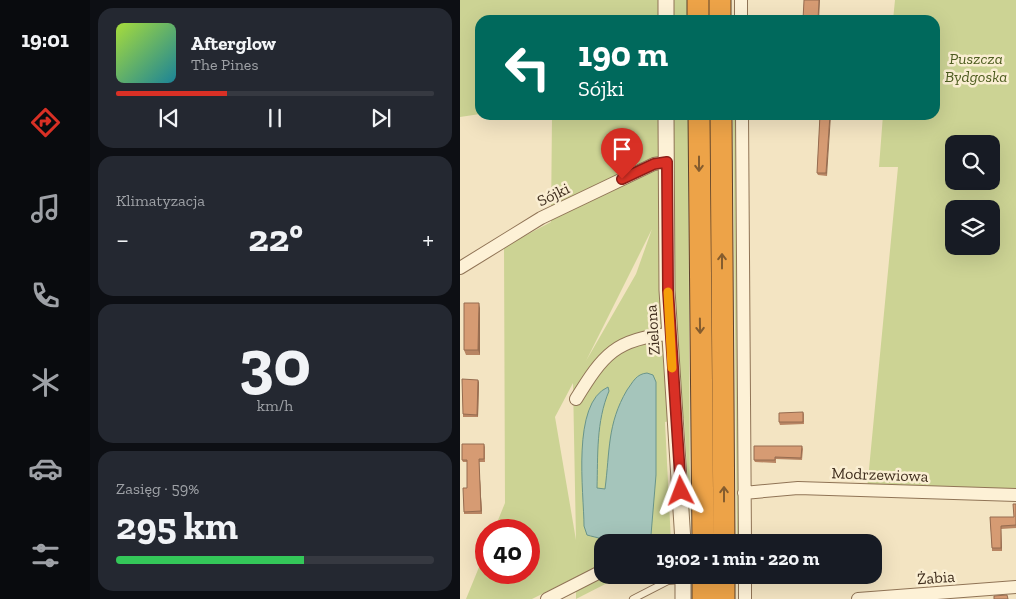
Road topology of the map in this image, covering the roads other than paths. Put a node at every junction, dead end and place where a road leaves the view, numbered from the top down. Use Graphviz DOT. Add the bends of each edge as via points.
graph roads {
  1 [pos="666,0"];
  2 [pos="698,0"];
  3 [pos="720,0"];
  4 [pos="741,0"];
  5 [pos="666,15"];
  6 [pos="698,15"];
  7 [pos="720,15"];
  8 [pos="741,15"];
  9 [pos="666,120"];
  10 [pos="699,120"];
  11 [pos="720,120"];
  12 [pos="742,120"];
  13 [pos="667,162"];
  14 [pos="460,268"];
  15 [pos="670,334"];
  16 [pos="576,399"];
  17 [pos="744,493"];
  18 [pos="1016,495"];
  19 [pos="683,534"];
  20 [pos="703,534"];
  21 [pos="724,534"];
  22 [pos="745,534"];
  23 [pos="594,575"];
  24 [pos="662,584"];
  25 [pos="688,584"];
  26 [pos="694,584"];
  27 [pos="724,584"];
  28 [pos="745,584"];
  29 [pos="1016,587"];
  30 [pos="547,599"];
  31 [pos="633,599"];
  32 [pos="683,599"];
  33 [pos="703,599"];
  34 [pos="724,599"];
  35 [pos="745,599"];
  36 [pos="858,599"];
  1 -- 5 [label="street"];
  2 -- 6 [label="highway"];
  3 -- 7 [label="highway"];
  4 -- 8 [label="street"];
  9 -- 13 [label="street, Zielona"];
  10 -- 20 [label="highway, one-way"];
  21 -- 11 [label="highway, one-way"];
  12 -- 17 [label="street"];
  13 -- 14 [label="street, Sójki" via="654,164 541,218"];
  13 -- 15 [label="street, Zielona"];
  15 -- 16 [label="street" via="631,340 618,346 605,356"];
  15 -- 19 [label="street, Zielona"];
  17 -- 18 [label="street, Modrzewiowa" via="798,488"];
  17 -- 22 [label="street"];
  23 -- 30 [label="street"];
  24 -- 31 [label="lane"];
  25 -- 32 [label="street"];
  26 -- 33 [label="highway"];
  27 -- 34 [label="highway"];
  28 -- 35 [label="street"];
  29 -- 36 [label="street, Żabia"];
}
